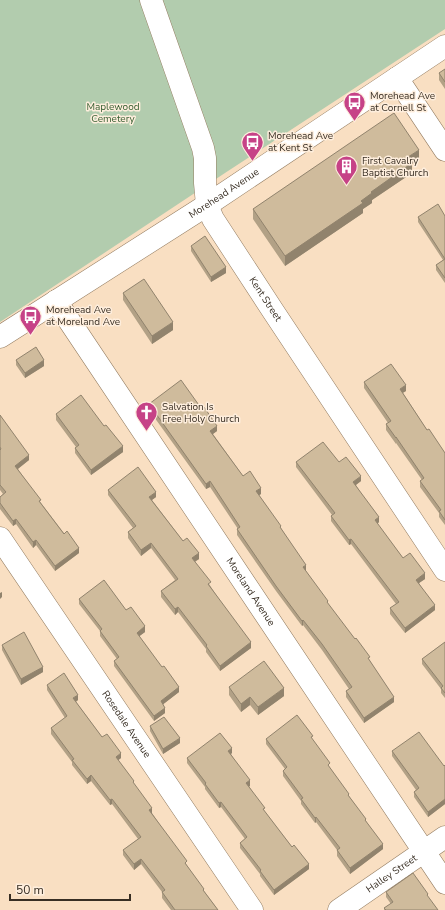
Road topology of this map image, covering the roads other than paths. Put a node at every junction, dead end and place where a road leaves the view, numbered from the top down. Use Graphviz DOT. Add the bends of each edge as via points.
graph roads {
  1 [pos="151,0"];
  2 [pos="445,46"];
  3 [pos="397,78"];
  4 [pos="445,150"];
  5 [pos="207,205"];
  6 [pos="56,301"];
  7 [pos="0,337"];
  8 [pos="0,538"];
  9 [pos="445,570"];
  10 [pos="445,837"];
  11 [pos="424,851"];
  12 [pos="445,883"];
  13 [pos="252,910"];
  14 [pos="339,910"];
  1 -- 5 [label="street, Kent Street" via="203,148"];
  2 -- 3 [label="street, Morehead Avenue"];
  3 -- 4 [label="street"];
  3 -- 5 [label="street, Morehead Avenue"];
  5 -- 6 [label="street, Morehead Avenue"];
  5 -- 9 [label="street, Kent Street" via="213,219"];
  6 -- 7 [label="street, Morehead Avenue"];
  6 -- 11 [label="street, Moreland Avenue"];
  8 -- 13 [label="street, Rosedale Avenue"];
  10 -- 11 [label="street, Halley Street"];
  11 -- 12 [label="street, Moreland Avenue"];
  11 -- 14 [label="street, Halley Street"];
}
